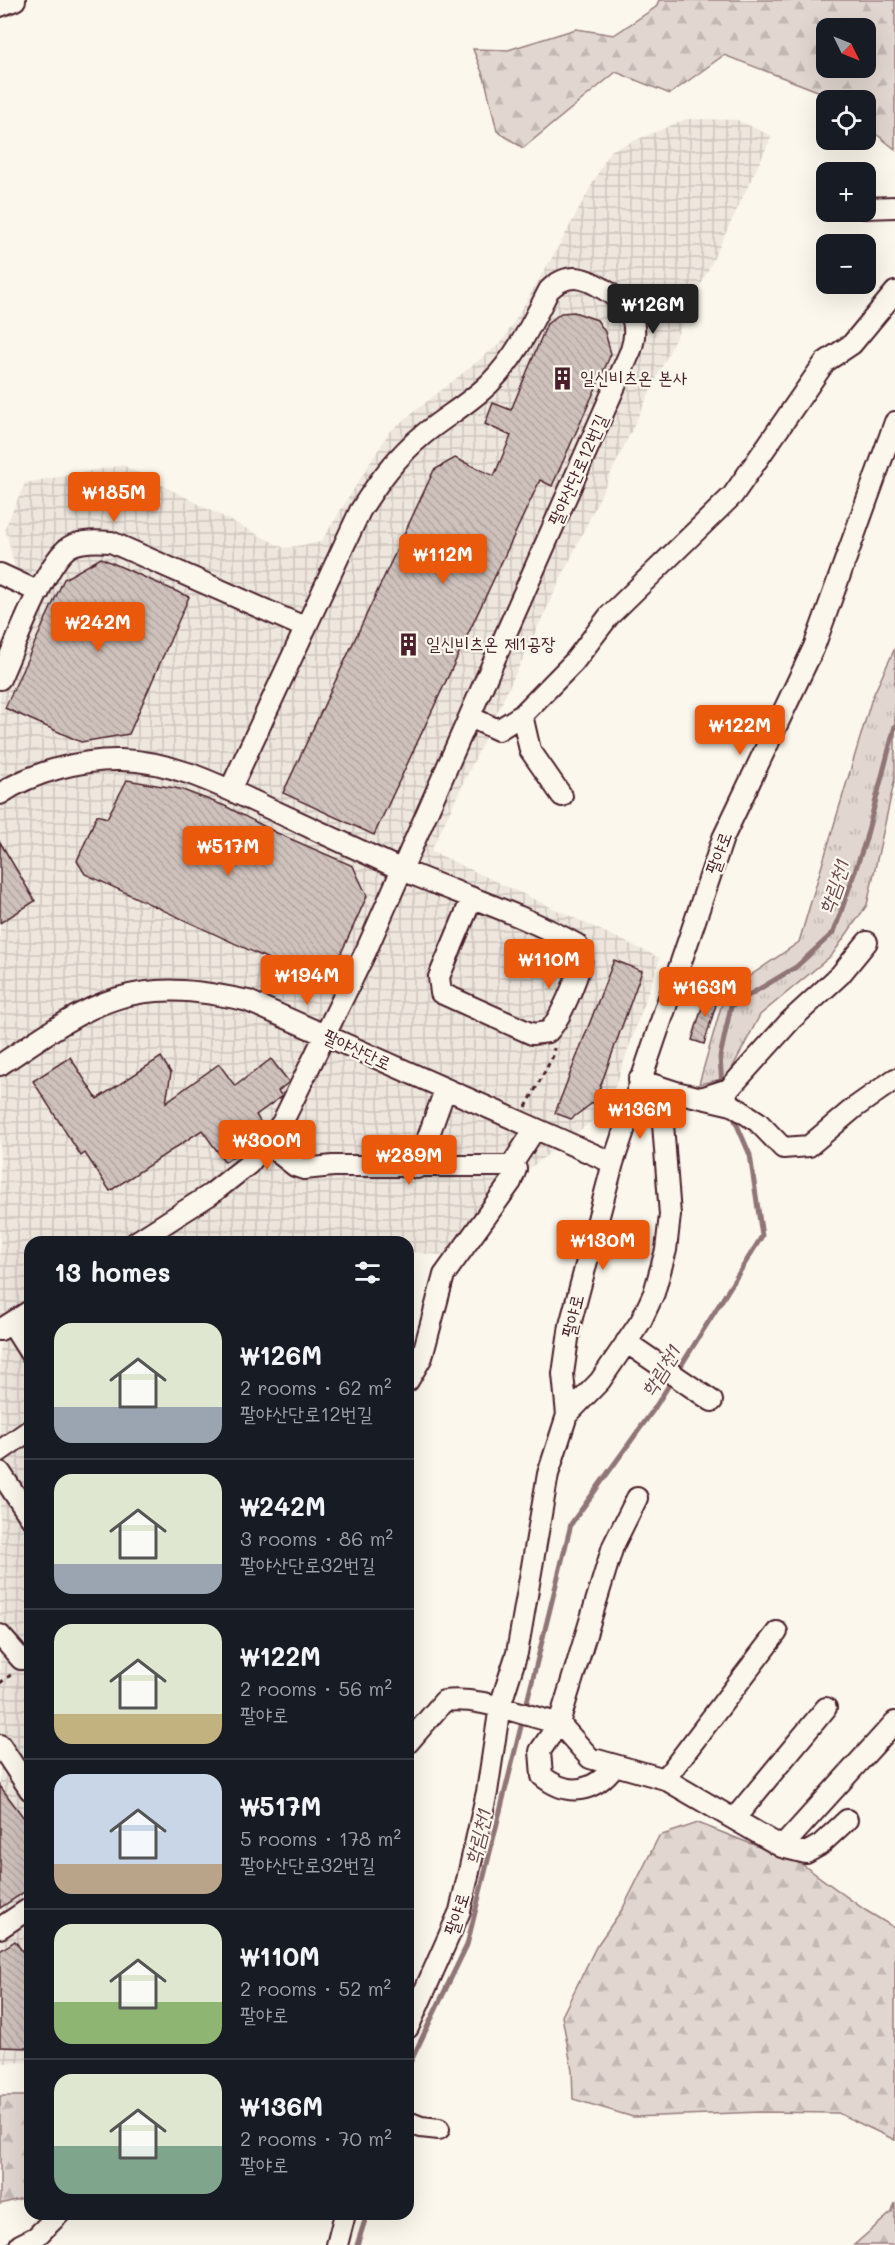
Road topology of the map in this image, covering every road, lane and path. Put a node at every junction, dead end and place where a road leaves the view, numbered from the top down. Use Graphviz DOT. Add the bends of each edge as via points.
graph roads {
  1 [pos="15,0"];
  2 [pos="0,6"];
  3 [pos="895,207"];
  4 [pos="876,208"];
  5 [pos="895,292"];
  6 [pos="895,422"];
  7 [pos="0,574"];
  8 [pos="39,592"];
  9 [pos="304,627"];
  10 [pos="0,679"];
  11 [pos="522,715"];
  12 [pos="470,717"];
  13 [pos="3,786"];
  14 [pos="230,790"];
  15 [pos="562,796"];
  16 [pos="402,869"];
  17 [pos="472,898"];
  18 [pos="867,942"];
  19 [pos="325,1035"];
  20 [pos="554,1046"];
  21 [pos="0,1065"];
  22 [pos="895,1079"];
  23 [pos="639,1080"];
  24 [pos="445,1090"];
  25 [pos="731,1097"];
  26 [pos="527,1126"];
  27 [pos="267,1144"];
  28 [pos="613,1162"];
  29 [pos="511,1166"];
  30 [pos="417,1168"];
  31 [pos="145,1236"];
  32 [pos="24,1315"];
  33 [pos="5,1327"];
  34 [pos="626,1342"];
  35 [pos="24,1347"];
  36 [pos="414,1371"];
  37 [pos="705,1396"];
  38 [pos="567,1415"];
  39 [pos="24,1434"];
  40 [pos="0,1451"];
  41 [pos="0,1472"];
  42 [pos="638,1498"];
  43 [pos="24,1508"];
  44 [pos="777,1632"];
  45 [pos="0,1635"];
  46 [pos="24,1659"];
  47 [pos="505,1708"];
  48 [pos="826,1708"];
  49 [pos="550,1721"];
  50 [pos="892,1731"];
  51 [pos="414,1736"];
  52 [pos="0,1745"];
  53 [pos="615,1765"];
  54 [pos="665,1779"];
  55 [pos="24,1781"];
  56 [pos="734,1819"];
  57 [pos="847,1820"];
  58 [pos="782,1847"];
  59 [pos="24,1912"];
  60 [pos="0,1928"];
  61 [pos="414,2014"];
  62 [pos="53,2220"];
  63 [pos="344,2220"];
  64 [pos="20,2245"];
  65 [pos="338,2245"];
  1 -- 2 [label="street"];
  3 -- 4 [label="street"];
  5 -- 11 [label="street" via="852,344 825,362 733,495 609,616 574,662"];
  6 -- 23 [label="street, 팔야로" via="814,646 723,838"];
  7 -- 8 [label="street"];
  8 -- 9 [label="street" via="69,547 111,542"];
  8 -- 10 [label="street"];
  9 -- 12 [label="street, 팔야산단로12번길" via="379,479 425,433 490,383 520,346 549,290 556,283 576,278 616,297 630,311 634,324 632,350"];
  9 -- 14 [label="street, 팔야산단로12번길"];
  11 -- 12 [label="street" via="498,730"];
  11 -- 15 [label="street" via="530,750"];
  12 -- 16 [label="street, 팔야산단로12번길"];
  13 -- 14 [label="street" via="85,763 121,760 190,773"];
  14 -- 16 [label="street"];
  16 -- 17 [label="street"];
  16 -- 19 [label="street, 팔야산단로12번길"];
  17 -- 17 [label="street" via="579,948 580,963 548,1032 532,1034 441,993 439,977"];
  18 -- 25 [label="street" via="840,975 791,1020"];
  19 -- 21 [label="street, 팔야산단로" via="238,999 207,992 138,991 81,1011"];
  19 -- 24 [label="street, 팔야산단로"];
  19 -- 27 [label="street, 팔야산단로12번길" via="282,1123"];
  20 -- 26 [label="path"];
  22 -- 25 [label="street" via="809,1146 783,1148"];
  23 -- 25 [label="street" via="701,1098"];
  23 -- 28 [label="street, 팔야로"];
  23 -- 34 [label="street" via="662,1111 670,1215 666,1250 654,1293"];
  24 -- 26 [label="street, 팔야산단로"];
  24 -- 30 [label="street"];
  26 -- 28 [label="street, 팔야산단로"];
  26 -- 29 [label="street"];
  27 -- 30 [label="street" via="304,1169"];
  27 -- 31 [label="street, 팔야산단로12번길" via="211,1194"];
  28 -- 38 [label="street, 팔야로" via="570,1325 563,1374"];
  29 -- 30 [label="street"];
  29 -- 36 [label="street" via="516,1169 511,1182 444,1275 422,1357"];
  32 -- 33 [label="street"];
  33 -- 35 [label="street"];
  34 -- 37 [label="street"];
  34 -- 38 [label="street" via="600,1381"];
  38 -- 47 [label="street, 팔야로" via="548,1474"];
  39 -- 40 [label="street"];
  41 -- 43 [label="street"];
  42 -- 49 [label="street" via="613,1546"];
  44 -- 54 [label="street"];
  45 -- 46 [label="street"];
  47 -- 49 [label="street"];
  47 -- 51 [label="street" via="456,1699 444,1701"];
  47 -- 61 [label="street, 팔야로" via="460,1911"];
  48 -- 56 [label="street"];
  49 -- 53 [label="street" via="590,1758"];
  49 -- 53 [label="street" via="540,1751 542,1776 554,1785 576,1791 604,1779"];
  50 -- 58 [label="street"];
  52 -- 55 [label="street"];
  53 -- 54 [label="street"];
  54 -- 56 [label="street"];
  56 -- 58 [label="street"];
  57 -- 58 [label="street" via="806,1853"];
  59 -- 60 [label="street"];
  62 -- 64 [label="street" via="36,2237"];
  63 -- 65 [label="street"];
}
